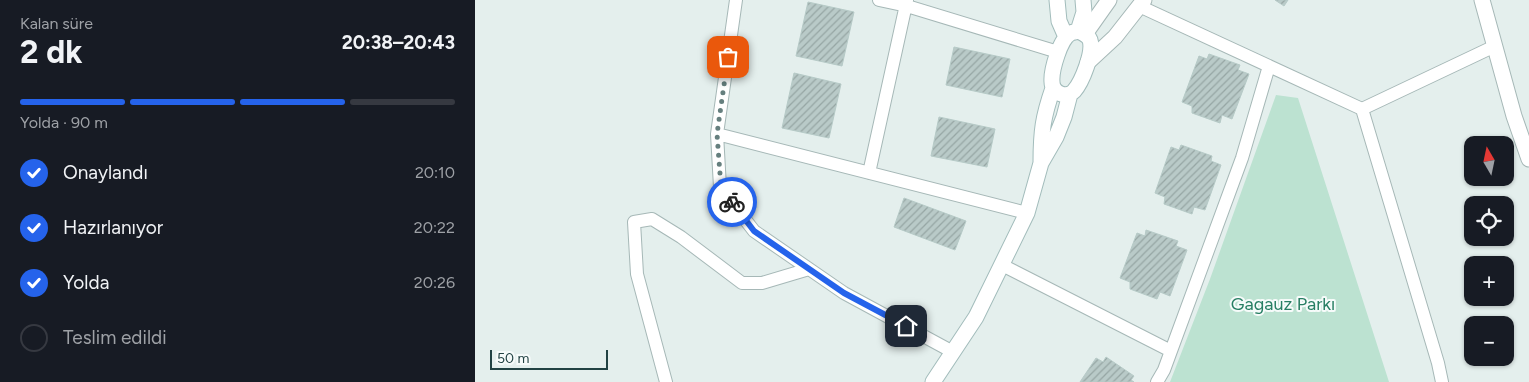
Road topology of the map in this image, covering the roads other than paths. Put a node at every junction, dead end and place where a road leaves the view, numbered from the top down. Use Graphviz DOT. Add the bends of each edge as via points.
graph roads {
  1 [pos="736,0"];
  2 [pos="879,0"];
  3 [pos="1057,0"];
  4 [pos="1083,0"];
  5 [pos="1109,0"];
  6 [pos="1482,0"];
  7 [pos="907,3"];
  8 [pos="1141,3"];
  9 [pos="1076,34"];
  10 [pos="1495,46"];
  11 [pos="1059,52"];
  12 [pos="1088,62"];
  13 [pos="1269,66"];
  14 [pos="1053,88"];
  15 [pos="1070,94"];
  16 [pos="1362,109"];
  17 [pos="717,134"];
  18 [pos="1529,159"];
  19 [pos="1041,163"];
  20 [pos="869,173"];
  21 [pos="1027,213"];
  22 [pos="1002,265"];
  23 [pos="809,269"];
  24 [pos="1171,351"];
  25 [pos="953,352"];
  26 [pos="666,382"];
  27 [pos="933,382"];
  28 [pos="1157,382"];
  29 [pos="1442,382"];
  1 -- 17 [label="street"];
  2 -- 7 [label="street"];
  3 -- 9 [label="main road" via="1059,21"];
  4 -- 9 [label="main road" via="1084,12"];
  5 -- 9 [label="main road"];
  6 -- 10 [label="main road"];
  7 -- 11 [label="street"];
  7 -- 20 [label="street"];
  8 -- 12 [label="main road" via="1115,37"];
  8 -- 13 [label="street"];
  9 -- 11 [label="main road"];
  9 -- 12 [label="main road" via="1089,39"];
  10 -- 16 [label="street"];
  10 -- 18 [label="main road"];
  11 -- 14 [label="main road" via="1054,66"];
  12 -- 15 [label="main road"];
  13 -- 16 [label="street"];
  13 -- 24 [label="street" via="1242,158"];
  14 -- 15 [label="main road" via="1057,93"];
  14 -- 19 [label="main road" via="1044,114"];
  15 -- 19 [label="main road" via="1056,137"];
  16 -- 29 [label="street"];
  17 -- 20 [label="street"];
  17 -- 23 [label="street" via="721,187 754,231"];
  19 -- 21 [label="main road"];
  20 -- 21 [label="street"];
  21 -- 22 [label="main road"];
  22 -- 24 [label="street"];
  22 -- 25 [label="main road" via="976,317"];
  23 -- 25 [label="street" via="844,293"];
  23 -- 26 [label="street" via="762,282 742,282 653,219 634,222 637,274"];
  24 -- 28 [label="street"];
  25 -- 27 [label="main road"];
}
